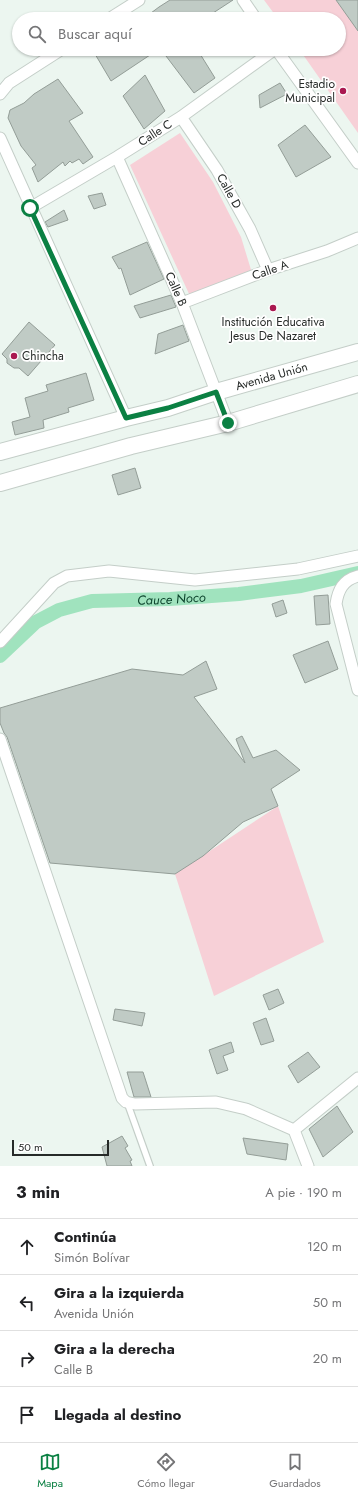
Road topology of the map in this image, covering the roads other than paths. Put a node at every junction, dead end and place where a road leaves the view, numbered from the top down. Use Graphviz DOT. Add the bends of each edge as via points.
graph roads {
  1 [pos="139,0"];
  2 [pos="243,0"];
  3 [pos="120,12"];
  4 [pos="251,12"];
  5 [pos="51,56"];
  6 [pos="266,56"];
  7 [pos="281,56"];
  8 [pos="0,94"];
  9 [pos="181,117"];
  10 [pos="0,138"];
  11 [pos="117,157"];
  12 [pos="358,163"];
  13 [pos="30,208"];
  14 [pos="358,238"];
  15 [pos="268,270"];
  16 [pos="182,303"];
  17 [pos="358,352"];
  18 [pos="358,384"];
  19 [pos="216,392"];
  20 [pos="126,418"];
  21 [pos="228,423"];
  22 [pos="0,452"];
  23 [pos="0,483"];
  24 [pos="358,556"];
  25 [pos="358,576"];
  26 [pos="0,642"];
  27 [pos="358,690"];
  28 [pos="0,739"];
  29 [pos="358,1078"];
  30 [pos="126,1102"];
  31 [pos="294,1130"];
  32 [pos="150,1166"];
  33 [pos="308,1166"];
  1 -- 3 [label="street"];
  2 -- 4 [label="street"];
  5 -- 8 [label="street" via="9,83"];
  6 -- 9 [label="street, Calle C"];
  7 -- 12 [label="street"];
  9 -- 11 [label="street, Calle C"];
  9 -- 15 [label="street, Calle D" via="217,170 250,229"];
  10 -- 13 [label="street"];
  11 -- 13 [label="street, Calle C"];
  11 -- 16 [label="street, Calle B"];
  13 -- 20 [label="street"];
  14 -- 15 [label="street, Calle A"];
  15 -- 16 [label="street, Calle A"];
  16 -- 19 [label="street, Calle B"];
  17 -- 19 [label="main road, Avenida Unión"];
  18 -- 21 [label="main road"];
  19 -- 20 [label="main road, Avenida Unión" via="168,408"];
  19 -- 21 [label="street, Calle B"];
  20 -- 22 [label="main road, Avenida Unión"];
  21 -- 23 [label="main road" via="131,446"];
  24 -- 26 [label="street" via="298,569 195,580 109,571 67,576 54,583"];
  25 -- 27 [label="street" via="343,584 336,604"];
  28 -- 30 [label="street" via="119,1093"];
  29 -- 31 [label="street"];
  30 -- 31 [label="street" via="216,1102 246,1109"];
  30 -- 32 [label="lane"];
  31 -- 33 [label="street"];
}
